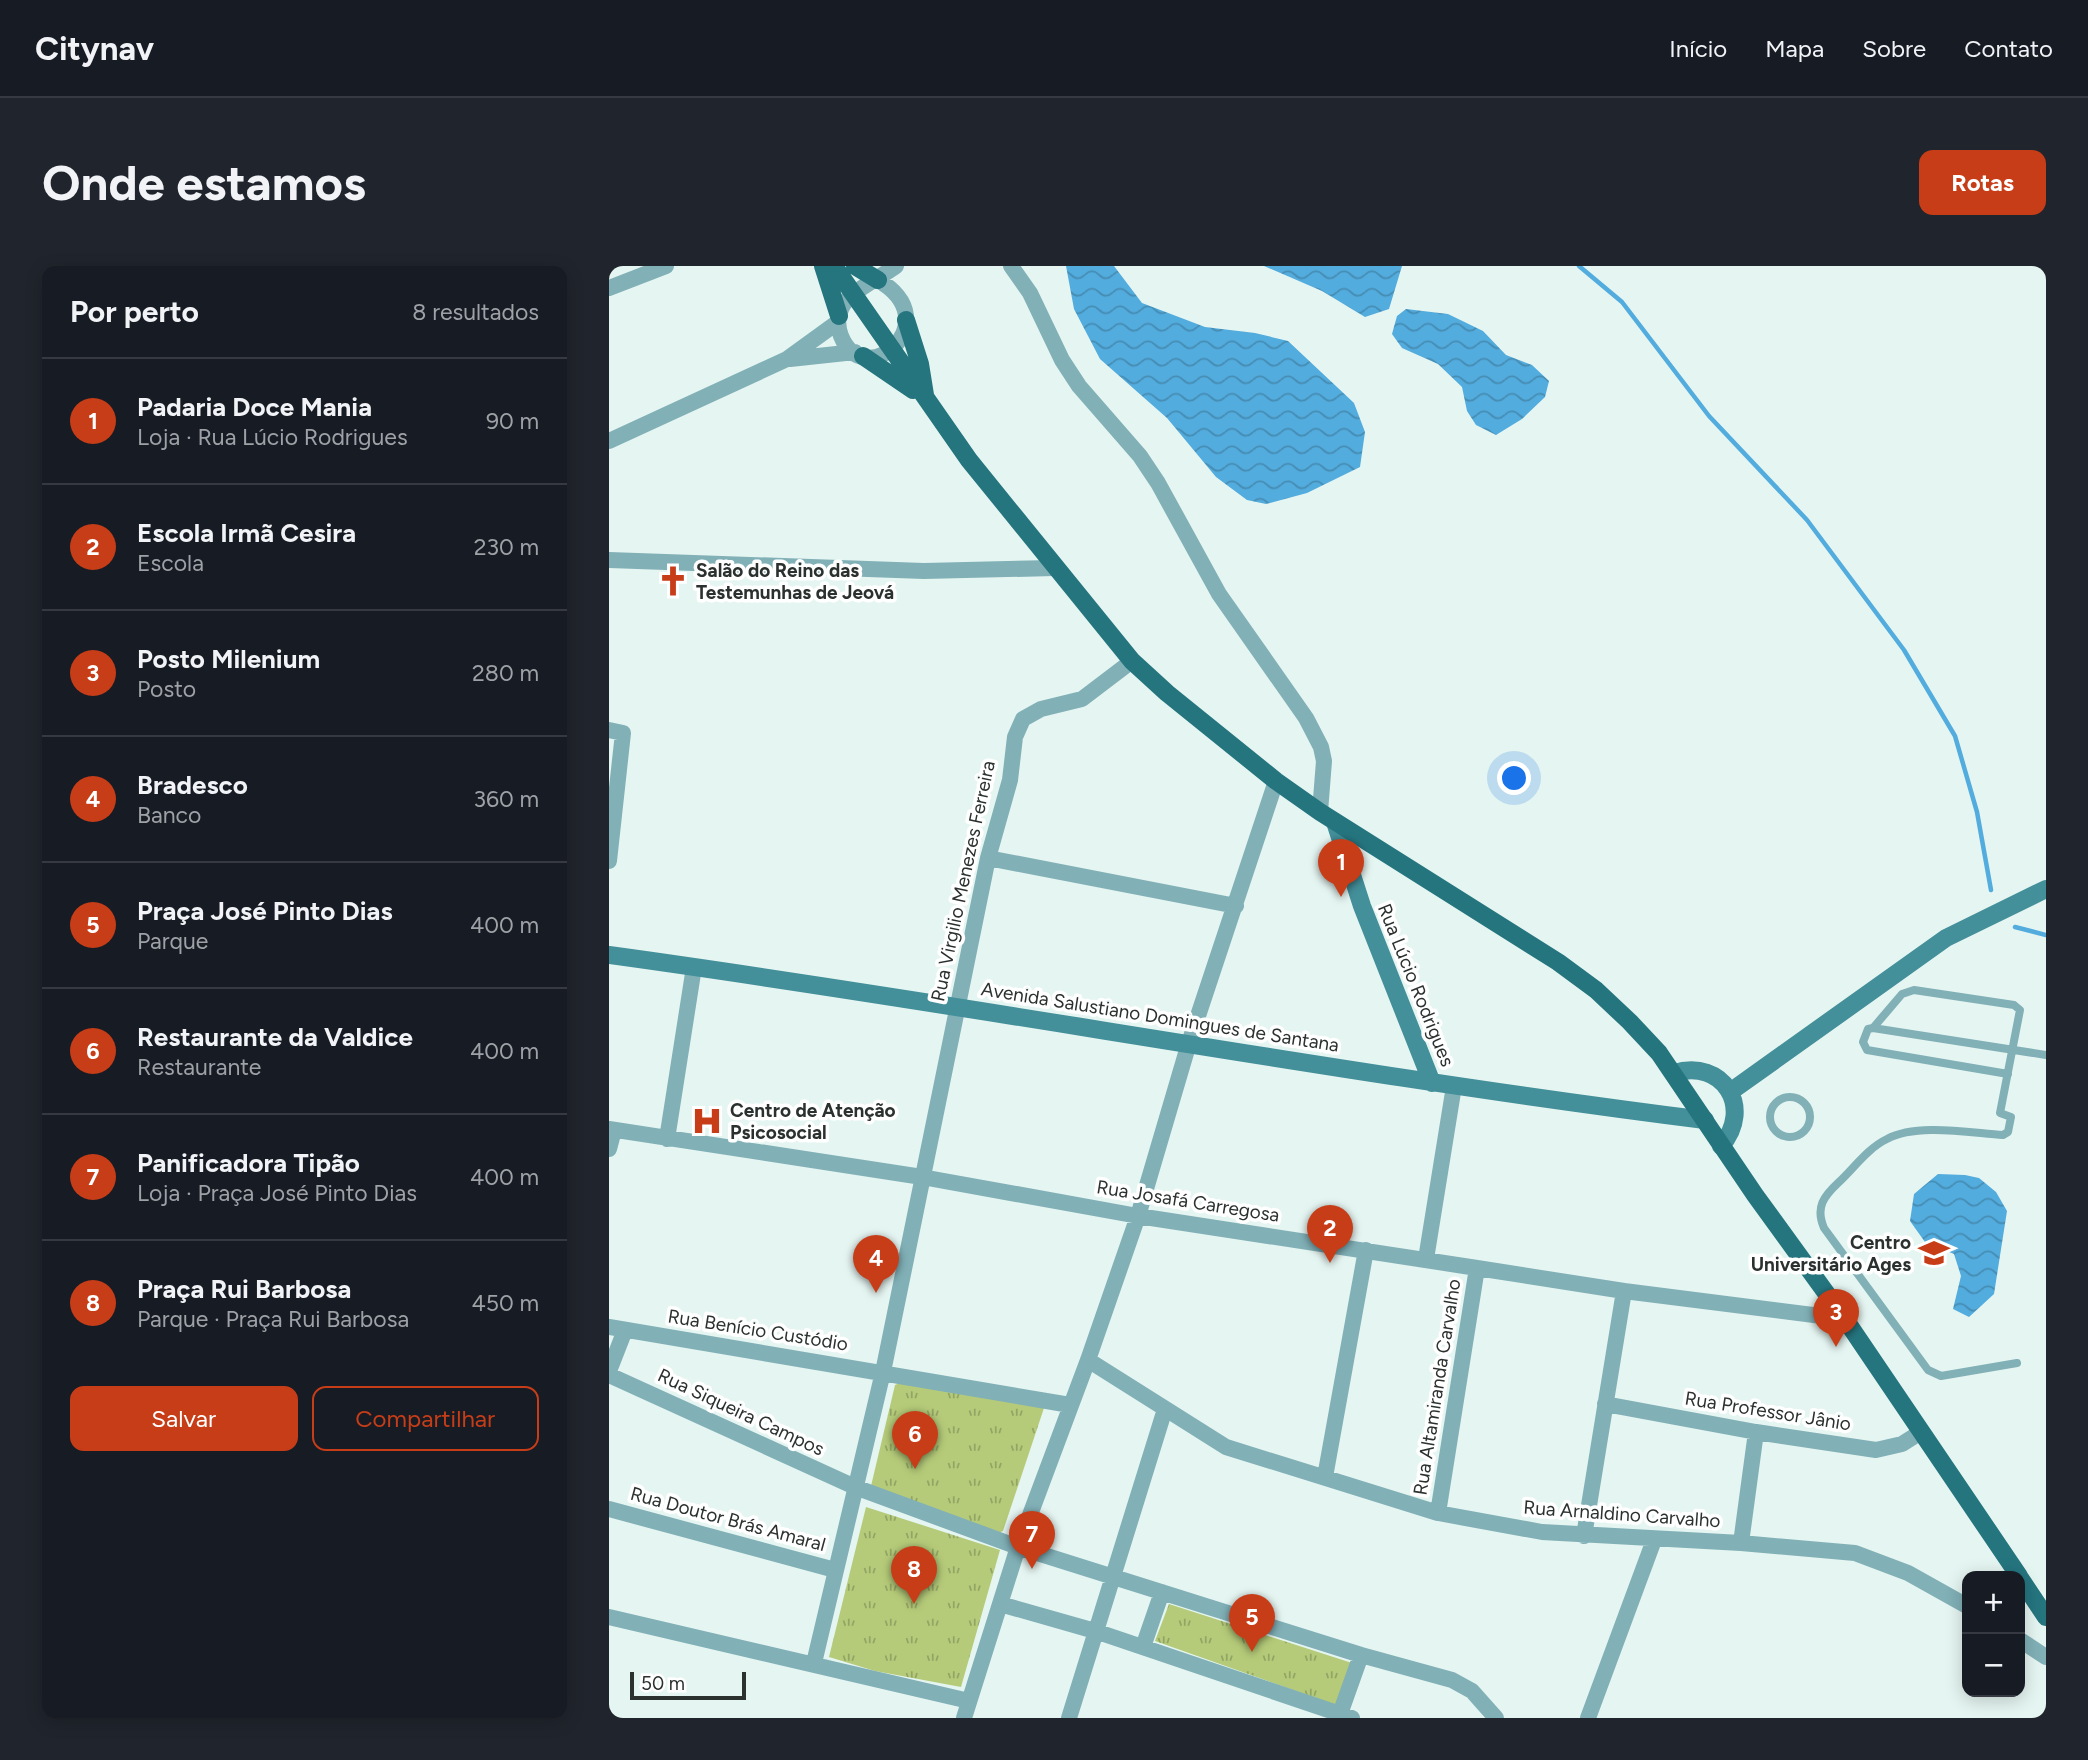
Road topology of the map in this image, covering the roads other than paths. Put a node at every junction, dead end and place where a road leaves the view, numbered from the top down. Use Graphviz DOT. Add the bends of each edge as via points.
graph roads {
  1 [pos="666,266"];
  2 [pos="823,266"];
  3 [pos="834,266"];
  4 [pos="855,266"];
  5 [pos="896,266"];
  6 [pos="1011,266"];
  7 [pos="878,280"];
  8 [pos="609,288"];
  9 [pos="853,295"];
  10 [pos="838,319"];
  11 [pos="906,320"];
  12 [pos="891,351"];
  13 [pos="859,354"];
  14 [pos="787,359"];
  15 [pos="925,398"];
  16 [pos="609,442"];
  17 [pos="609,559"];
  18 [pos="1054,568"];
  19 [pos="1132,661"];
  20 [pos="609,730"];
  21 [pos="1276,781"];
  22 [pos="1328,817"];
  23 [pos="988,858"];
  24 [pos="609,861"];
  25 [pos="2046,889"];
  26 [pos="1236,906"];
  27 [pos="609,955"];
  28 [pos="694,967"];
  29 [pos="957,1006"];
  30 [pos="1873,1028"];
  31 [pos="1189,1043"];
  32 [pos="2013,1050"];
  33 [pos="2046,1055"];
  34 [pos="1674,1073"];
  35 [pos="2008,1074"];
  36 [pos="1432,1083"];
  37 [pos="1454,1086"];
  38 [pos="1730,1092"];
  39 [pos="1705,1120"];
  40 [pos="611,1129"];
  41 [pos="1804,1131"];
  42 [pos="667,1139"];
  43 [pos="1721,1146"];
  44 [pos="609,1149"];
  45 [pos="922,1177"];
  46 [pos="1138,1216"];
  47 [pos="1366,1250"];
  48 [pos="1426,1259"];
  49 [pos="1478,1268"];
  50 [pos="1625,1291"];
  51 [pos="1845,1319"];
  52 [pos="617,1328"];
  53 [pos="1088,1360"];
  54 [pos="2017,1363"];
  55 [pos="883,1372"];
  56 [pos="609,1373"];
  57 [pos="1605,1404"];
  58 [pos="1070,1405"];
  59 [pos="1165,1409"];
  60 [pos="1921,1432"];
  61 [pos="1756,1433"];
  62 [pos="1325,1477"];
  63 [pos="855,1487"];
  64 [pos="609,1509"];
  65 [pos="1438,1513"];
  66 [pos="1584,1536"];
  67 [pos="1654,1540"];
  68 [pos="1741,1543"];
  69 [pos="1018,1547"];
  70 [pos="835,1570"];
  71 [pos="2015,1571"];
  72 [pos="1113,1576"];
  73 [pos="2025,1586"];
  74 [pos="1162,1592"];
  75 [pos="1962,1603"];
  76 [pos="1000,1604"];
  77 [pos="609,1617"];
  78 [pos="2046,1617"];
  79 [pos="1095,1631"];
  80 [pos="2025,1643"];
  81 [pos="1143,1647"];
  82 [pos="1361,1655"];
  83 [pos="2046,1657"];
  84 [pos="814,1663"];
  85 [pos="969,1701"];
  86 [pos="1346,1716"];
  87 [pos="964,1718"];
  88 [pos="1069,1718"];
  89 [pos="1496,1718"];
  90 [pos="1588,1718"];
  1 -- 8 [label="street"];
  2 -- 10 [label="main road"];
  3 -- 9 [label="main road"];
  4 -- 7 [label="main road"];
  5 -- 7 [label="street"];
  6 -- 22 [label="street" via="1030,293 1062,360 1146,465 1219,594 1306,718 1321,747"];
  7 -- 9 [label="street"];
  7 -- 11 [label="street" via="898,299"];
  9 -- 10 [label="street"];
  9 -- 12 [label="main road"];
  10 -- 13 [label="street" via="842,340"];
  10 -- 14 [label="street"];
  11 -- 12 [label="street" via="904,334"];
  11 -- 15 [label="main road"];
  12 -- 13 [label="street" via="873,357"];
  12 -- 15 [label="main road"];
  13 -- 14 [label="street"];
  13 -- 15 [label="main road"];
  14 -- 16 [label="street"];
  15 -- 18 [label="main road"];
  17 -- 18 [label="street" via="924,571"];
  18 -- 19 [label="main road"];
  19 -- 21 [label="main road"];
  19 -- 23 [label="street, Rua Virgilio Menezes Ferreira" via="1082,699 1041,709 1023,719"];
  20 -- 24 [label="street" via="623,733"];
  21 -- 22 [label="main road"];
  21 -- 26 [label="street"];
  22 -- 34 [label="main road" via="1596,990"];
  22 -- 36 [label="street, Rua Lúcio Rodrigues"];
  23 -- 26 [label="street"];
  23 -- 29 [label="street, Rua Virgilio Menezes Ferreira"];
  25 -- 38 [label="street" via="1946,938"];
  26 -- 31 [label="street"];
  27 -- 28 [label="street, Avenida Salustiano Domingues de Santana"];
  28 -- 29 [label="street, Avenida Salustiano Domingues de Santana"];
  28 -- 42 [label="street"];
  29 -- 31 [label="street, Avenida Salustiano Domingues de Santana"];
  29 -- 45 [label="street, Rua Virgilio Menezes Ferreira"];
  30 -- 32 [label="lane"];
  30 -- 32 [label="lane" via="1902,994 1914,990 2014,1005 2021,1013"];
  30 -- 35 [label="lane" via="1863,1042 1867,1050"];
  31 -- 36 [label="street, Avenida Salustiano Domingues de Santana"];
  31 -- 46 [label="street"];
  32 -- 33 [label="lane"];
  32 -- 35 [label="lane"];
  34 -- 38 [label="street" via="1693,1069 1710,1073"];
  34 -- 39 [label="main road"];
  35 -- 54 [label="lane" via="2000,1113 2011,1117 2007,1133 1898,1134 1877,1145 1828,1193 1819,1211 1824,1228 1928,1370 1941,1376"];
  36 -- 37 [label="street, Avenida Salustiano Domingues de Santana"];
  37 -- 39 [label="street, Avenida Salustiano Domingues de Santana"];
  37 -- 48 [label="street"];
  38 -- 43 [label="street" via="1736,1116"];
  39 -- 43 [label="main road"];
  40 -- 42 [label="street, Rua Josafá Carregosa"];
  40 -- 44 [label="street"];
  41 -- 41 [label="lane" via="1810,1120 1805,1104 1791,1097 1776,1103 1770,1113 1774,1129 1789,1137"];
  42 -- 45 [label="street, Rua Josafá Carregosa"];
  43 -- 51 [label="main road"];
  45 -- 46 [label="street, Rua Josafá Carregosa"];
  45 -- 55 [label="street, Rua Virgilio Menezes Ferreira"];
  46 -- 47 [label="street, Rua Josafá Carregosa"];
  46 -- 53 [label="street"];
  47 -- 48 [label="street, Rua Josafá Carregosa"];
  47 -- 62 [label="street"];
  48 -- 49 [label="street, Rua Josafá Carregosa"];
  49 -- 50 [label="street, Rua Josafá Carregosa"];
  49 -- 65 [label="street, Rua Altamiranda Carvalho"];
  50 -- 51 [label="street, Rua Josafá Carregosa"];
  50 -- 57 [label="street"];
  51 -- 60 [label="main road"];
  52 -- 55 [label="street, Rua Benício Custódio"];
  52 -- 56 [label="street"];
  53 -- 58 [label="street"];
  53 -- 59 [label="street, Rua Arnaldino Carvalho"];
  55 -- 58 [label="street, Rua Benício Custódio"];
  55 -- 63 [label="street, Rua Virgilio Menezes Ferreira"];
  56 -- 63 [label="street, Rua Siqueira Campos"];
  57 -- 61 [label="street, Rua Professor Jânio"];
  57 -- 66 [label="street"];
  58 -- 69 [label="street"];
  59 -- 62 [label="street, Rua Arnaldino Carvalho" via="1235,1451"];
  59 -- 72 [label="street"];
  60 -- 61 [label="street, Rua Professor Jânio" via="1902,1444 1876,1450"];
  60 -- 71 [label="main road"];
  61 -- 68 [label="street"];
  62 -- 65 [label="street, Rua Arnaldino Carvalho"];
  63 -- 69 [label="street, Rua Siqueira Campos"];
  63 -- 70 [label="street, Rua Virgilio Menezes Ferreira"];
  64 -- 70 [label="street, Rua Doutor Brás Amaral"];
  65 -- 66 [label="street, Rua Arnaldino Carvalho" via="1510,1528"];
  66 -- 67 [label="street, Rua Arnaldino Carvalho"];
  67 -- 68 [label="street, Rua Arnaldino Carvalho"];
  67 -- 90 [label="street"];
  68 -- 75 [label="street, Rua Arnaldino Carvalho" via="1866,1556"];
  69 -- 72 [label="street, Rua Siqueira Campos"];
  69 -- 76 [label="street"];
  70 -- 84 [label="street, Rua Virgilio Menezes Ferreira"];
  72 -- 74 [label="street, Rua Siqueira Campos"];
  72 -- 79 [label="street"];
  73 -- 78 [label="main road"];
  74 -- 81 [label="street"];
  74 -- 82 [label="street, Rua Siqueira Campos"];
  76 -- 79 [label="street"];
  76 -- 85 [label="street"];
  77 -- 84 [label="street"];
  79 -- 81 [label="street"];
  79 -- 88 [label="street"];
  80 -- 83 [label="street"];
  81 -- 86 [label="street"];
  82 -- 86 [label="street"];
  82 -- 89 [label="street, Rua Siqueira Campos" via="1462,1685"];
  84 -- 85 [label="street"];
  85 -- 87 [label="street"];
}
